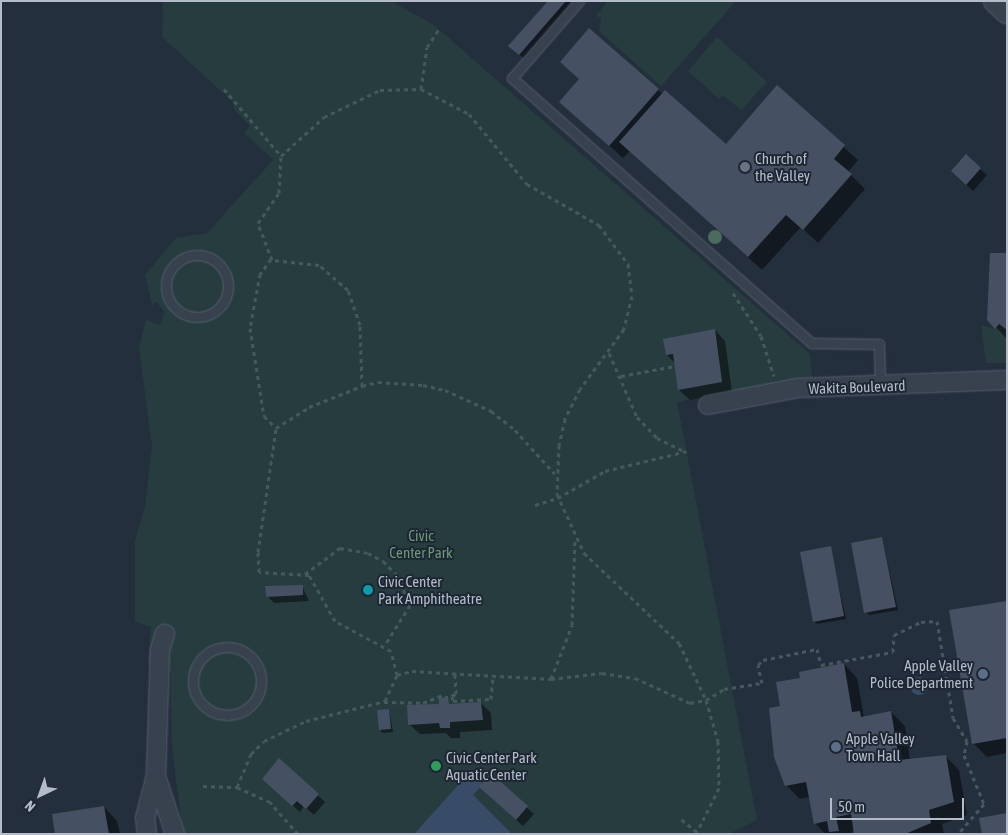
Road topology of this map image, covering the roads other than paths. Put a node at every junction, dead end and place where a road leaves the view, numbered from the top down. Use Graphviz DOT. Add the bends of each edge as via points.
graph roads {
  1 [pos="580,1"];
  2 [pos="995,1"];
  3 [pos="1007,12"];
  4 [pos="183,258"];
  5 [pos="1007,380"];
  6 [pos="880,386"];
  7 [pos="708,405"];
  8 [pos="165,634"];
  9 [pos="194,672"];
  10 [pos="156,776"];
  11 [pos="147,834"];
  12 [pos="175,834"];
  1 -- 6 [label="lane" via="512,78 812,342 879,344"];
  2 -- 3 [label="street"];
  4 -- 4 [label="lane" via="169,273 167,293 186,315 207,315 225,298 225,273 212,259"];
  5 -- 6 [label="street, Wakita Boulevard"];
  6 -- 7 [label="street, Wakita Boulevard" via="778,392"];
  8 -- 10 [label="street" via="158,686"];
  9 -- 9 [label="lane" via="195,694 219,714 240,712 261,689 258,666 241,649 218,647 203,657"];
  10 -- 11 [label="street" via="145,818"];
  10 -- 12 [label="street"];
}
